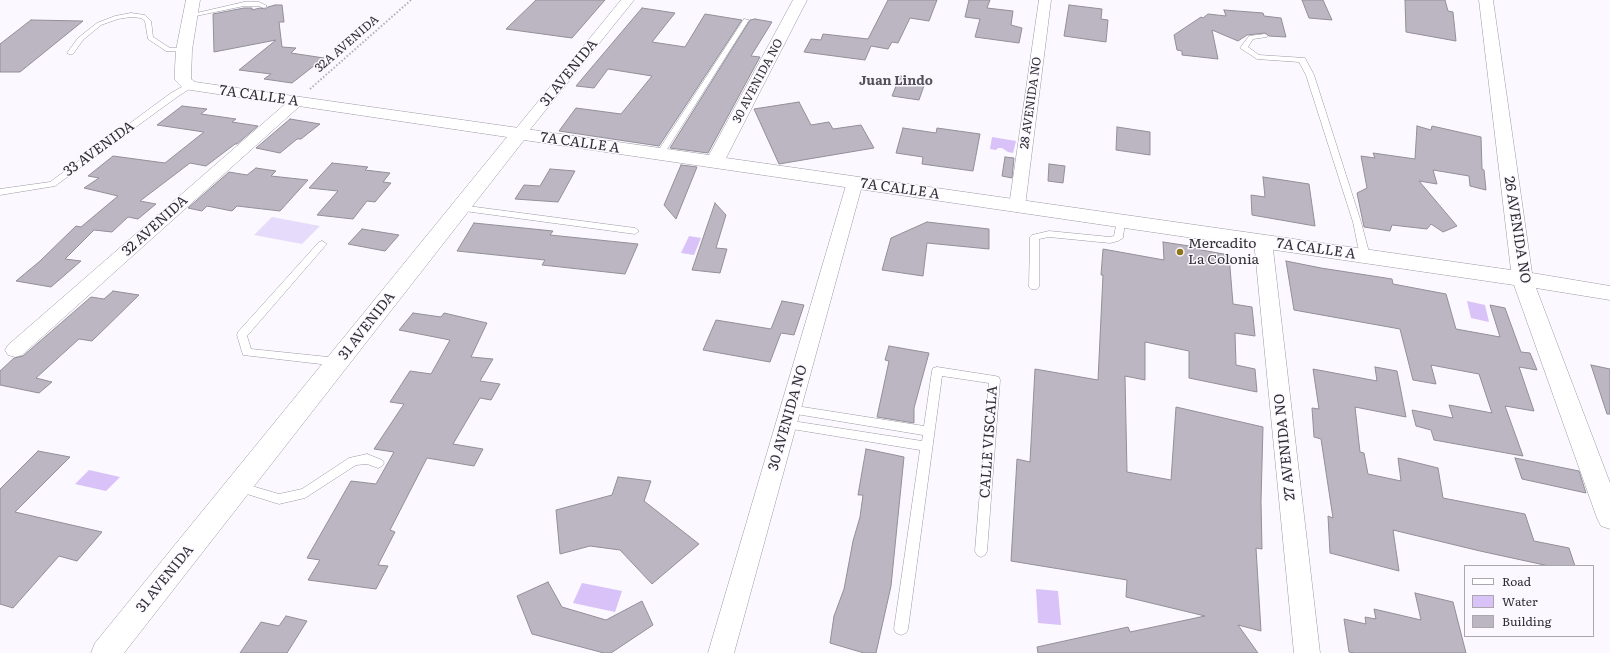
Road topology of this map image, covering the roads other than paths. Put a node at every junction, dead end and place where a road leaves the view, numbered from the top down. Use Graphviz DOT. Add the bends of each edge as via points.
graph roads {
  1 [pos="193,0"];
  2 [pos="628,0"];
  3 [pos="800,0"];
  4 [pos="1045,0"];
  5 [pos="1486,0"];
  6 [pos="264,6"];
  7 [pos="190,15"];
  8 [pos="746,20"];
  9 [pos="1265,36"];
  10 [pos="184,50"];
  11 [pos="71,53"];
  12 [pos="190,86"];
  13 [pos="296,102"];
  14 [pos="519,134"];
  15 [pos="660,154"];
  16 [pos="715,162"];
  17 [pos="855,182"];
  18 [pos="0,192"];
  19 [pos="1017,206"];
  20 [pos="460,208"];
  21 [pos="1121,221"];
  22 [pos="636,231"];
  23 [pos="1263,241"];
  24 [pos="322,244"];
  25 [pos="1365,256"];
  26 [pos="1522,279"];
  27 [pos="1034,287"];
  28 [pos="1610,293"];
  29 [pos="15,350"];
  30 [pos="338,362"];
  31 [pos="788,417"];
  32 [pos="928,431"];
  33 [pos="926,446"];
  34 [pos="378,463"];
  35 [pos="238,487"];
  36 [pos="1610,518"];
  37 [pos="981,550"];
  38 [pos="901,629"];
  39 [pos="106,653"];
  40 [pos="721,653"];
  41 [pos="1307,653"];
  1 -- 7 [label="street"];
  2 -- 14 [label="street, 31 AVENIDA"];
  3 -- 16 [label="street, 30 AVENIDA NO"];
  4 -- 19 [label="street, 28 AVENIDA NO"];
  5 -- 26 [label="street, 26 AVENIDA NO"];
  6 -- 7 [label="lane" via="244,4"];
  7 -- 10 [label="street"];
  8 -- 15 [label="lane"];
  9 -- 25 [label="lane" via="1251,37 1244,48 1257,57 1302,60 1310,75 1357,222"];
  10 -- 11 [label="lane" via="168,50 150,38 148,21 143,16 131,15 99,24 80,39"];
  10 -- 12 [label="street" via="183,80"];
  12 -- 13 [label="street, 7A CALLE A"];
  12 -- 18 [label="lane, 33 AVENIDA" via="52,184"];
  13 -- 14 [label="street, 7A CALLE A"];
  13 -- 29 [label="street, 32 AVENIDA"];
  14 -- 15 [label="street, 7A CALLE A"];
  14 -- 20 [label="street, 31 AVENIDA"];
  15 -- 16 [label="street, 7A CALLE A"];
  16 -- 17 [label="street, 7A CALLE A"];
  17 -- 19 [label="street, 7A CALLE A"];
  17 -- 31 [label="street, 30 AVENIDA NO"];
  19 -- 21 [label="street, 7A CALLE A"];
  20 -- 22 [label="lane"];
  20 -- 30 [label="street, 31 AVENIDA"];
  21 -- 23 [label="street, 7A CALLE A"];
  21 -- 27 [label="lane" via="1118,238 1110,240 1049,234 1035,237"];
  23 -- 25 [label="street, 7A CALLE A"];
  23 -- 41 [label="street, 27 AVENIDA NO"];
  24 -- 30 [label="lane" via="242,335 247,352"];
  25 -- 26 [label="street, 7A CALLE A"];
  26 -- 28 [label="street, 7A CALLE A"];
  26 -- 36 [label="street, 26 AVENIDA NO"];
  30 -- 35 [label="street, 31 AVENIDA"];
  31 -- 32 [label="lane"];
  31 -- 33 [label="lane"];
  31 -- 40 [label="street, 30 AVENIDA NO"];
  32 -- 33 [label="lane, CALLE VISCALA"];
  32 -- 37 [label="lane, CALLE VISCALA" via="937,371 995,380"];
  33 -- 38 [label="lane, CALLE VISCALA"];
  34 -- 35 [label="lane" via="367,459 353,461 306,493 279,499"];
  35 -- 39 [label="street, 31 AVENIDA"];
}
